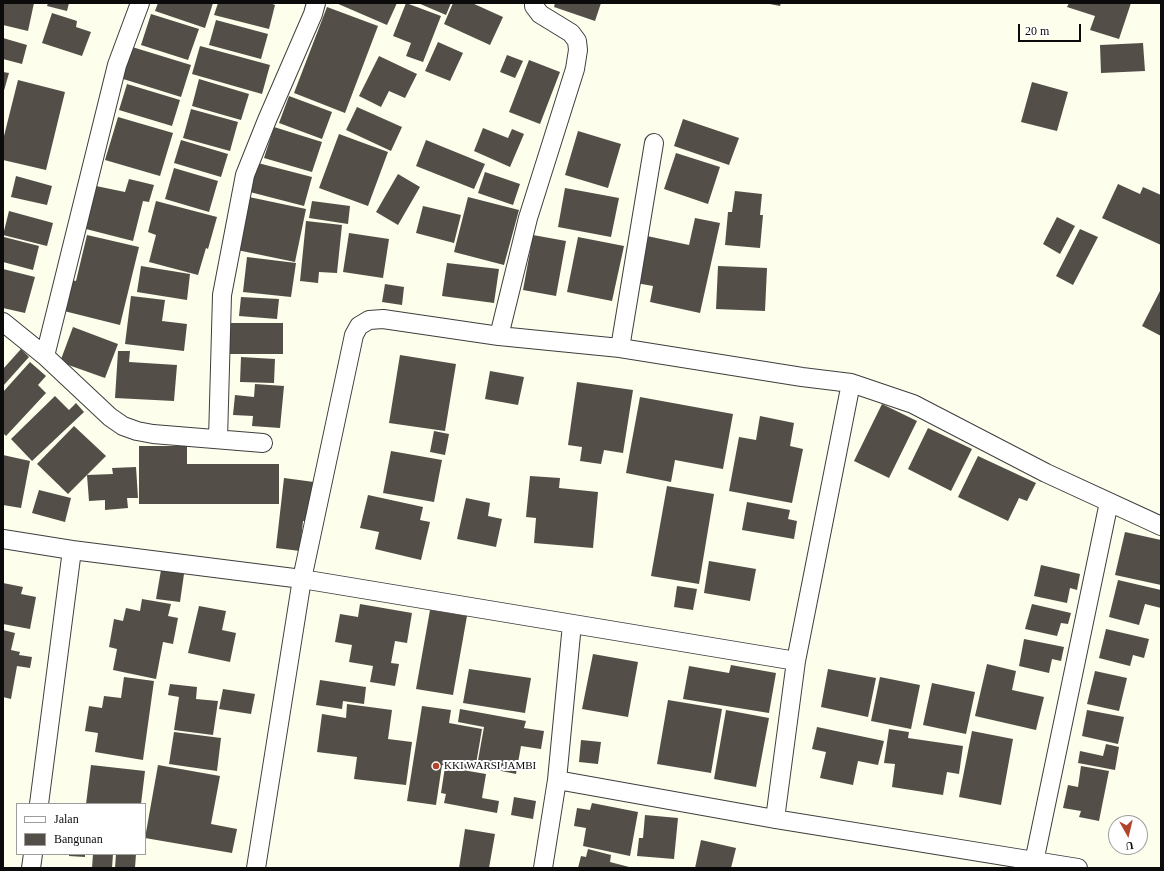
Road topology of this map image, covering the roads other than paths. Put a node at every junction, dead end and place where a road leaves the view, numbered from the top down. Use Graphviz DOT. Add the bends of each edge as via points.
graph roads {
  1 [pos="140,3"];
  2 [pos="316,3"];
  3 [pos="534,3"];
  4 [pos="654,143"];
  5 [pos="3,322"];
  6 [pos="500,336"];
  7 [pos="620,348"];
  8 [pos="45,356"];
  9 [pos="851,383"];
  10 [pos="218,439"];
  11 [pos="263,442"];
  12 [pos="1109,502"];
  13 [pos="1161,526"];
  14 [pos="3,539"];
  15 [pos="72,550"];
  16 [pos="302,579"];
  17 [pos="572,624"];
  18 [pos="796,661"];
  19 [pos="557,780"];
  20 [pos="39,803"];
  21 [pos="775,819"];
  22 [pos="33,855"];
  23 [pos="1034,862"];
  24 [pos="31,868"];
  25 [pos="256,868"];
  26 [pos="543,868"];
  27 [pos="1078,868"];
  1 -- 8 [label="street" via="117,65"];
  2 -- 10 [label="street" via="245,175 222,295"];
  3 -- 6 [label="street" via="540,14 571,33 577,41 578,50 575,69 528,218"];
  4 -- 7 [label="street"];
  5 -- 8 [label="street"];
  6 -- 7 [label="street"];
  6 -- 16 [label="street" via="383,319 369,320 359,326 354,335"];
  7 -- 9 [label="street"];
  8 -- 10 [label="street" via="110,418 123,426 153,434"];
  9 -- 12 [label="street" via="913,404 1046,473"];
  9 -- 18 [label="street"];
  10 -- 11 [label="street"];
  12 -- 13 [label="street"];
  12 -- 23 [label="street"];
  14 -- 15 [label="street"];
  15 -- 16 [label="street"];
  15 -- 20 [label="street"];
  16 -- 17 [label="street"];
  16 -- 25 [label="street"];
  17 -- 18 [label="street"];
  17 -- 19 [label="street"];
  18 -- 21 [label="street"];
  19 -- 21 [label="street"];
  19 -- 26 [label="street"];
  21 -- 23 [label="street"];
  22 -- 24 [label="street"];
  23 -- 27 [label="street"];
}
